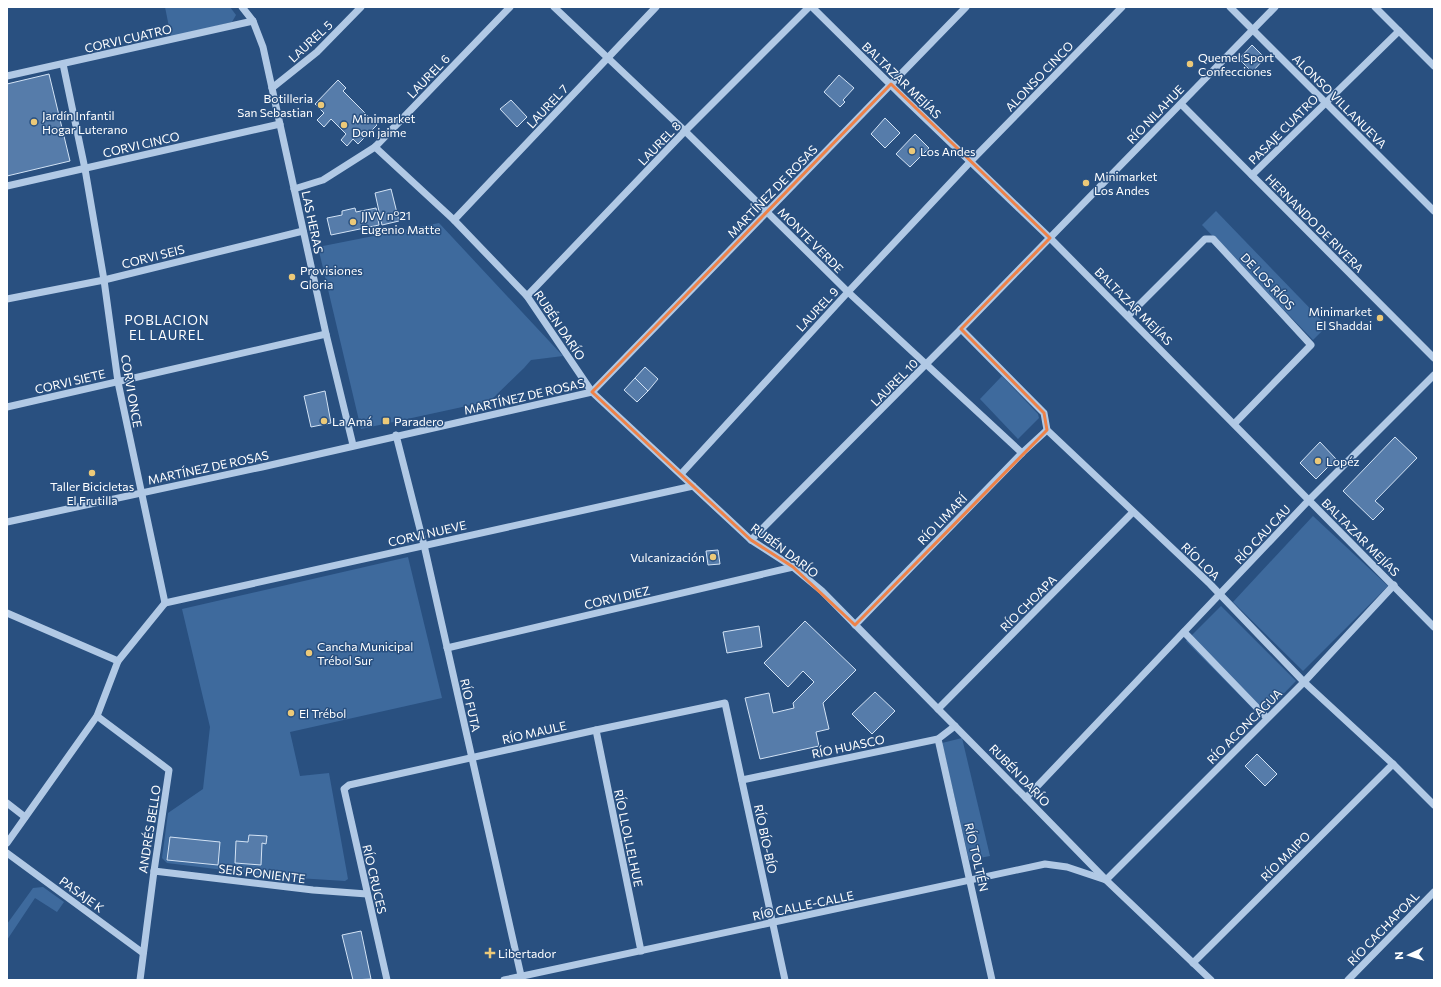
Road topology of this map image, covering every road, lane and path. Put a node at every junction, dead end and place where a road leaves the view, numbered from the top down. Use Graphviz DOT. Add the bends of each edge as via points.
graph roads {
  1 [pos="242,7"];
  2 [pos="361,7"];
  3 [pos="510,7"];
  4 [pos="554,7"];
  5 [pos="656,7"];
  6 [pos="809,7"];
  7 [pos="812,7"];
  8 [pos="966,7"];
  9 [pos="1122,7"];
  10 [pos="1230,7"];
  11 [pos="1276,7"];
  12 [pos="1375,7"];
  13 [pos="253,21"];
  14 [pos="1253,29"];
  15 [pos="1399,31"];
  16 [pos="608,57"];
  17 [pos="64,64"];
  18 [pos="1434,66"];
  19 [pos="7,76"];
  20 [pos="891,84"];
  21 [pos="272,88"];
  22 [pos="1326,102"];
  23 [pos="1181,104"];
  24 [pos="280,124"];
  25 [pos="685,131"];
  26 [pos="374,147"];
  27 [pos="971,161"];
  28 [pos="84,168"];
  29 [pos="1252,175"];
  30 [pos="7,186"];
  31 [pos="294,188"];
  32 [pos="1434,211"];
  33 [pos="767,212"];
  34 [pos="454,220"];
  35 [pos="303,231"];
  36 [pos="1050,238"];
  37 [pos="104,280"];
  38 [pos="848,292"];
  39 [pos="528,296"];
  40 [pos="7,299"];
  41 [pos="1128,316"];
  42 [pos="961,329"];
  43 [pos="326,334"];
  44 [pos="1434,358"];
  45 [pos="926,365"];
  46 [pos="1434,375"];
  47 [pos="118,382"];
  48 [pos="592,392"];
  49 [pos="7,406"];
  50 [pos="1234,423"];
  51 [pos="1048,430"];
  52 [pos="396,436"];
  53 [pos="354,445"];
  54 [pos="1022,453"];
  55 [pos="681,474"];
  56 [pos="693,486"];
  57 [pos="141,493"];
  58 [pos="1310,500"];
  59 [pos="1133,512"];
  60 [pos="7,522"];
  61 [pos="752,540"];
  62 [pos="424,545"];
  63 [pos="793,567"];
  64 [pos="1394,585"];
  65 [pos="1220,595"];
  66 [pos="165,603"];
  67 [pos="7,613"];
  68 [pos="855,625"];
  69 [pos="1434,627"];
  70 [pos="1184,632"];
  71 [pos="446,648"];
  72 [pos="118,661"];
  73 [pos="1304,682"];
  74 [pos="725,703"];
  75 [pos="938,710"];
  76 [pos="97,716"];
  77 [pos="1267,718"];
  78 [pos="955,726"];
  79 [pos="596,730"];
  80 [pos="938,739"];
  81 [pos="472,758"];
  82 [pos="1393,764"];
  83 [pos="742,780"];
  84 [pos="349,785"];
  85 [pos="1026,798"];
  86 [pos="7,803"];
  87 [pos="1434,805"];
  88 [pos="25,817"];
  89 [pos="7,843"];
  90 [pos="7,853"];
  91 [pos="154,871"];
  92 [pos="971,880"];
  93 [pos="1106,880"];
  94 [pos="1434,892"];
  95 [pos="367,894"];
  96 [pos="772,922"];
  97 [pos="641,951"];
  98 [pos="144,953"];
  99 [pos="1193,963"];
  100 [pos="521,978"];
  101 [pos="140,980"];
  102 [pos="387,980"];
  103 [pos="504,980"];
  104 [pos="785,980"];
  105 [pos="992,980"];
  106 [pos="1211,980"];
  107 [pos="1348,980"];
  1 -- 13 [label="street, LAS HERAS"];
  2 -- 21 [label="street, LAUREL 5" via="317,52"];
  3 -- 26 [label="street, LAUREL 6"];
  4 -- 16 [label="street, MONTE VERDE"];
  5 -- 16 [label="street, LAUREL 7"];
  6 -- 25 [label="street, LAUREL 8"];
  7 -- 20 [label="street, BALTAZAR MEJÍAS"];
  8 -- 20 [label="street, MARTÍNEZ DE ROSAS"];
  9 -- 27 [label="street, ALONSO CINCO"];
  10 -- 14 [label="street, ALONSO VILLANUEVA"];
  11 -- 14 [label="street, RÍO NILAHUE"];
  12 -- 15 [label="street"];
  13 -- 17 [label="street, CORVI CUATRO"];
  13 -- 21 [label="street, LAS HERAS" via="263,47"];
  14 -- 22 [label="street, ALONSO VILLANUEVA"];
  14 -- 23 [label="street, RÍO NILAHUE"];
  15 -- 18 [label="street"];
  15 -- 22 [label="street, PASAJE CUATRO"];
  16 -- 25 [label="street, MONTE VERDE"];
  16 -- 34 [label="street, LAUREL 7"];
  17 -- 19 [label="street, CORVI CUATRO"];
  17 -- 28 [label="street, CORVI ONCE"];
  20 -- 27 [label="street, BALTAZAR MEJÍAS"];
  20 -- 33 [label="street, MARTÍNEZ DE ROSAS"];
  21 -- 24 [label="street, LAS HERAS"];
  22 -- 29 [label="street, PASAJE CUATRO"];
  22 -- 32 [label="street, ALONSO VILLANUEVA"];
  23 -- 29 [label="street, HERNANDO DE RIVERA"];
  23 -- 36 [label="street, RÍO NILAHUE"];
  24 -- 28 [label="street, CORVI CINCO"];
  24 -- 31 [label="street, LAS HERAS"];
  25 -- 33 [label="street, MONTE VERDE"];
  25 -- 39 [label="street, LAUREL 8"];
  26 -- 31 [label="street, LAUREL 6" via="323,180"];
  26 -- 34 [label="street, RUBÉN DARÍO"];
  27 -- 36 [label="street, BALTAZAR MEJÍAS"];
  27 -- 38 [label="street, LAUREL 9"];
  28 -- 30 [label="street, CORVI CINCO"];
  28 -- 37 [label="street, CORVI ONCE"];
  29 -- 44 [label="street, HERNANDO DE RIVERA"];
  31 -- 35 [label="street, LAS HERAS"];
  33 -- 38 [label="street, MONTE VERDE"];
  33 -- 48 [label="street, MARTÍNEZ DE ROSAS"];
  34 -- 39 [label="street, RUBÉN DARÍO"];
  35 -- 37 [label="street, CORVI SEIS"];
  35 -- 43 [label="street, LAS HERAS"];
  36 -- 41 [label="street, BALTAZAR MEJÍAS"];
  36 -- 42 [label="street, LAUREL 10"];
  37 -- 40 [label="street, CORVI SEIS"];
  37 -- 47 [label="street, CORVI ONCE"];
  38 -- 45 [label="street, MONTE VERDE"];
  38 -- 55 [label="street, LAUREL 9"];
  39 -- 48 [label="street, RUBÉN DARÍO"];
  41 -- 50 [label="street, BALTAZAR MEJÍAS"];
  41 -- 50 [label="street, DE LOS RÍOS" via="1205,239 1213,239 1311,345"];
  42 -- 45 [label="street, LAUREL 10"];
  42 -- 51 [label="street, RÍO LOA" via="1044,413"];
  43 -- 47 [label="street, CORVI SIETE"];
  43 -- 53 [label="street, LAS HERAS"];
  45 -- 54 [label="street, MONTE VERDE"];
  45 -- 61 [label="street, LAUREL 10"];
  46 -- 58 [label="street, RÍO CAU CAU"];
  47 -- 49 [label="street, CORVI SIETE"];
  47 -- 57 [label="street, CORVI ONCE"];
  48 -- 52 [label="street, MARTÍNEZ DE ROSAS"];
  48 -- 55 [label="street, RUBÉN DARÍO"];
  50 -- 58 [label="street, BALTAZAR MEJÍAS"];
  51 -- 54 [label="street, RÍO LIMARÍ"];
  51 -- 59 [label="street, RÍO LOA"];
  52 -- 53 [label="street, MARTÍNEZ DE ROSAS"];
  52 -- 62 [label="street, RÍO FUTA"];
  53 -- 57 [label="street, MARTÍNEZ DE ROSAS"];
  54 -- 68 [label="street, RÍO LIMARÍ"];
  55 -- 56 [label="street, RUBÉN DARÍO"];
  56 -- 61 [label="street, RUBÉN DARÍO"];
  56 -- 62 [label="street, CORVI NUEVE"];
  57 -- 60 [label="street, MARTÍNEZ DE ROSAS"];
  57 -- 66 [label="street, CORVI ONCE"];
  58 -- 64 [label="street, BALTAZAR MEJÍAS"];
  58 -- 65 [label="street, RÍO CAU CAU"];
  59 -- 65 [label="street, RÍO LOA"];
  59 -- 75 [label="street, RÍO CHOAPA"];
  61 -- 63 [label="street, RUBÉN DARÍO"];
  62 -- 66 [label="street, CORVI NUEVE"];
  62 -- 71 [label="street, RÍO FUTA"];
  63 -- 68 [label="street, RUBÉN DARÍO" via="822,591"];
  63 -- 71 [label="street, CORVI DIEZ"];
  64 -- 69 [label="street, BALTAZAR MEJÍAS"];
  64 -- 73 [label="street, RÍO ACONCAGUA"];
  65 -- 70 [label="street, RÍO CAU CAU"];
  65 -- 73 [label="street, RÍO LOA"];
  66 -- 72 [label="street"];
  67 -- 72 [label="street"];
  68 -- 75 [label="street, RUBÉN DARÍO"];
  70 -- 77 [label="street"];
  70 -- 85 [label="street, RÍO CAU CAU"];
  71 -- 81 [label="street, RÍO FUTA"];
  72 -- 76 [label="street"];
  73 -- 77 [label="street, RÍO ACONCAGUA"];
  73 -- 82 [label="street, RÍO LOA"];
  74 -- 79 [label="street, RÍO MAULE"];
  74 -- 83 [label="street, RÍO BÍO-BÍO"];
  75 -- 78 [label="street, RUBÉN DARÍO"];
  76 -- 88 [label="street"];
  76 -- 91 [label="street, ANDRÉS BELLO" via="169,770"];
  77 -- 93 [label="street, RÍO ACONCAGUA"];
  78 -- 80 [label="street, RÍO HUASCO"];
  78 -- 85 [label="street, RUBÉN DARÍO"];
  79 -- 81 [label="street, RÍO MAULE"];
  79 -- 97 [label="street, RÍO LLOLLELHUE"];
  80 -- 83 [label="street, RÍO HUASCO"];
  80 -- 92 [label="street, RÍO TOLTÉN"];
  81 -- 84 [label="street, RÍO MAULE"];
  81 -- 100 [label="street, RÍO FUTA"];
  82 -- 87 [label="street, RÍO LOA"];
  82 -- 99 [label="street, RÍO MAIPO"];
  83 -- 96 [label="street, RÍO BÍO-BÍO"];
  84 -- 95 [label="street, RÍO CRUCES" via="344,789"];
  85 -- 93 [label="street, RUBÉN DARÍO"];
  86 -- 88 [label="street"];
  88 -- 89 [label="street"];
  90 -- 98 [label="street, PASAJE K"];
  91 -- 95 [label="street, SEIS PONIENTE"];
  91 -- 98 [label="street, ANDRÉS BELLO"];
  92 -- 93 [label="street, RÍO CALLE-CALLE" via="1045,864 1067,867"];
  92 -- 96 [label="street, RÍO CALLE-CALLE"];
  92 -- 105 [label="street, RÍO TOLTÉN"];
  93 -- 99 [label="street, RUBÉN DARÍO"];
  94 -- 107 [label="street, RÍO CACHAPOAL"];
  95 -- 102 [label="street, RÍO CRUCES"];
  96 -- 97 [label="street, RÍO CALLE-CALLE"];
  96 -- 104 [label="street, RÍO BÍO-BÍO"];
  97 -- 100 [label="street, RÍO CALLE-CALLE"];
  98 -- 101 [label="street, ANDRÉS BELLO"];
  99 -- 106 [label="street, RUBÉN DARÍO"];
  100 -- 103 [label="street, RÍO CALLE-CALLE"];
}
